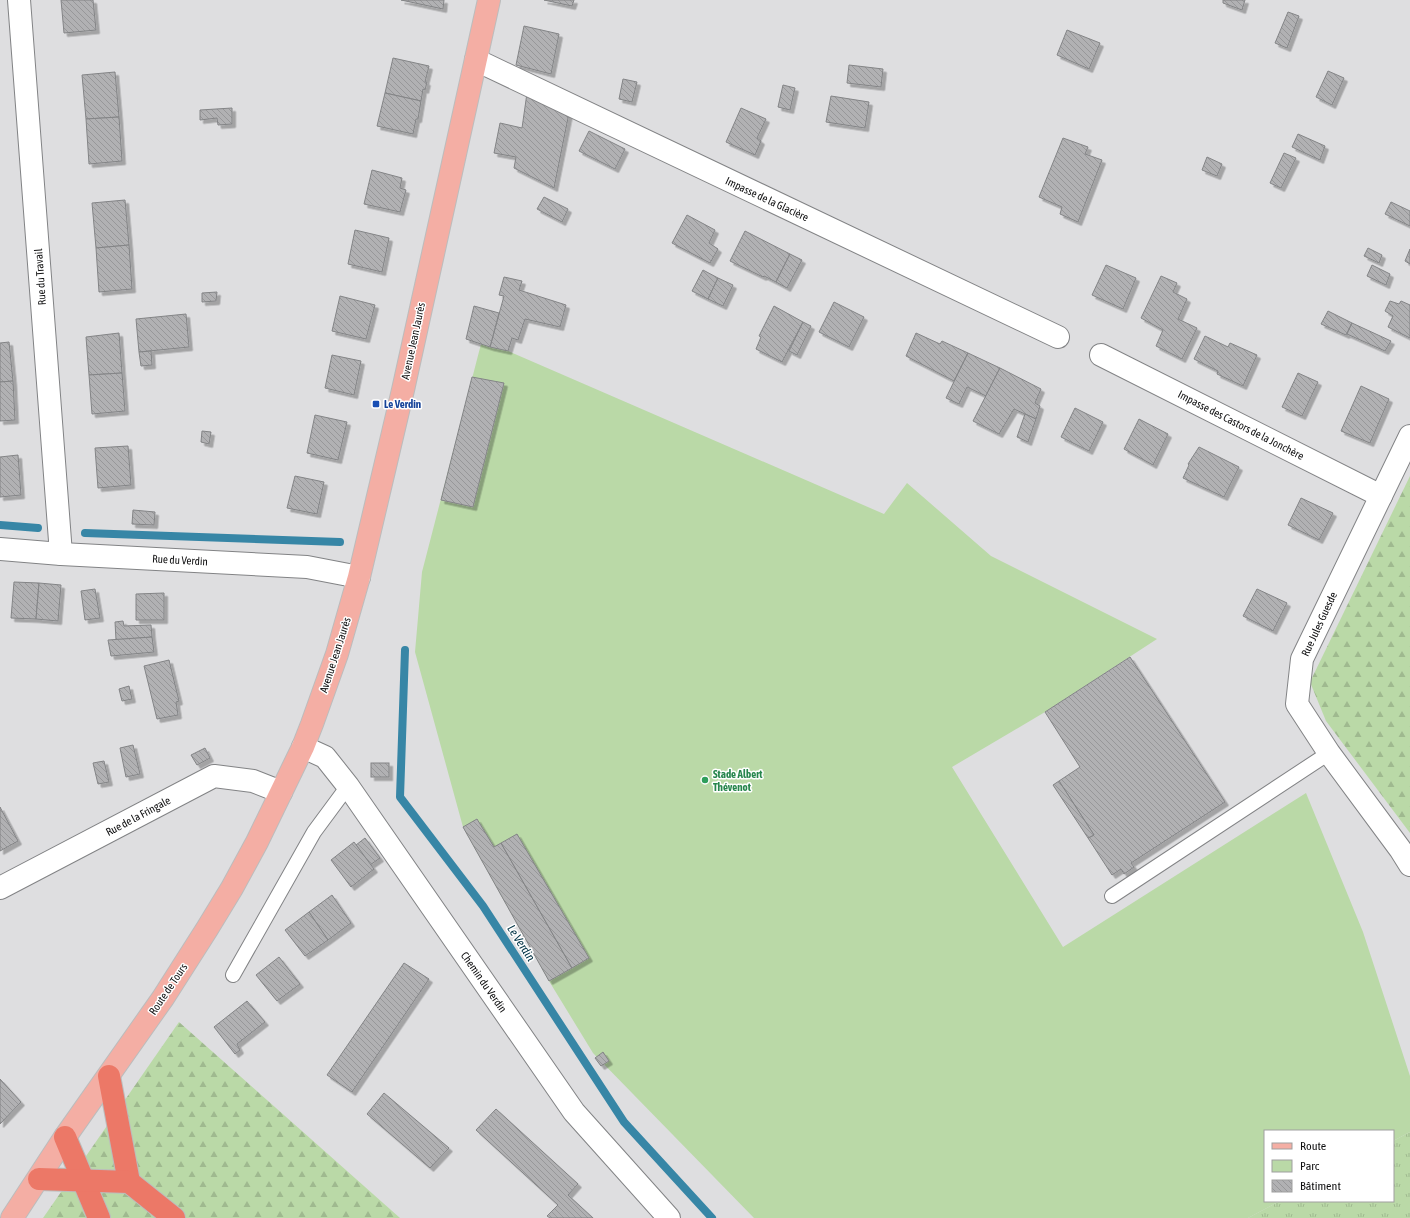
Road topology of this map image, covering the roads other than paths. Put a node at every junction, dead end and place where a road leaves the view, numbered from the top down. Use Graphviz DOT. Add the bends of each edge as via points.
graph roads {
  1 [pos="19,0"];
  2 [pos="489,0"];
  3 [pos="476,60"];
  4 [pos="1058,337"];
  5 [pos="1101,355"];
  6 [pos="1410,436"];
  7 [pos="1381,496"];
  8 [pos="0,549"];
  9 [pos="61,554"];
  10 [pos="359,576"];
  11 [pos="302,747"];
  12 [pos="1329,753"];
  13 [pos="348,786"];
  14 [pos="281,792"];
  15 [pos="1410,865"];
  16 [pos="0,888"];
  17 [pos="1112,896"];
  18 [pos="233,975"];
  19 [pos="109,1076"];
  20 [pos="66,1137"];
  21 [pos="38,1179"];
  22 [pos="83,1180"];
  23 [pos="129,1182"];
  24 [pos="12,1218"];
  25 [pos="99,1218"];
  26 [pos="174,1218"];
  27 [pos="669,1218"];
  1 -- 9 [label="street, Rue du Travail"];
  2 -- 3 [label="main road, Avenue Jean Jaurès"];
  3 -- 4 [label="street, Impasse de la Glacière"];
  3 -- 10 [label="main road, Avenue Jean Jaurès"];
  5 -- 7 [label="street, Impasse des Castors de la Jonchère"];
  6 -- 7 [label="street, Rue Jules Guesde"];
  7 -- 12 [label="street, Rue Jules Guesde" via="1302,659 1297,704"];
  8 -- 9 [label="street, Rue du Verdin"];
  9 -- 10 [label="street, Rue du Verdin" via="307,567"];
  10 -- 11 [label="main road, Avenue Jean Jaurès" via="337,654"];
  11 -- 13 [label="street, Chemin du Verdin" via="325,756"];
  11 -- 14 [label="main road, Route de Tours"];
  12 -- 15 [label="street, Rue Jules Guesde"];
  12 -- 17 [label="lane"];
  13 -- 18 [label="lane" via="314,832"];
  13 -- 27 [label="street, Chemin du Verdin" via="574,1112"];
  14 -- 16 [label="street, Rue de la Fringale" via="253,781 214,776"];
  14 -- 19 [label="main road, Route de Tours" via="218,912 186,964"];
  19 -- 20 [label="main road, Route de Tours"];
  19 -- 23 [label="highway"];
  20 -- 21 [label="main road, Route de Tours"];
  20 -- 22 [label="highway"];
  21 -- 22 [label="highway"];
  21 -- 24 [label="main road, Route de Tours"];
  22 -- 23 [label="highway"];
  22 -- 25 [label="highway"];
  23 -- 26 [label="highway"];
}
